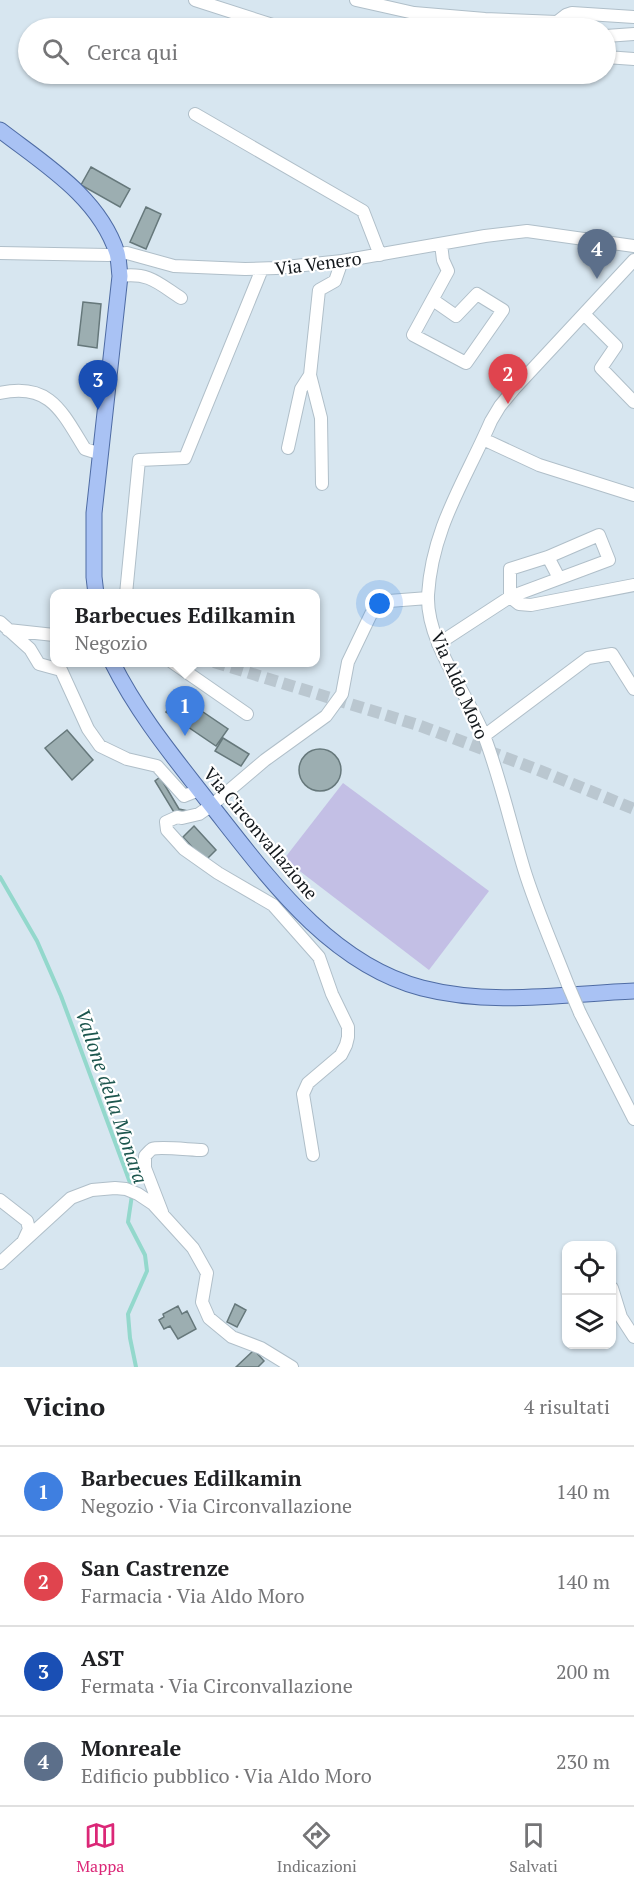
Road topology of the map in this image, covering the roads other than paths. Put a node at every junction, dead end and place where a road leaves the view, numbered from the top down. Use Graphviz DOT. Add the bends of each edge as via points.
graph roads {
  1 [pos="195,0"];
  2 [pos="356,0"];
  3 [pos="413,6"];
  4 [pos="634,17"];
  5 [pos="251,18"];
  6 [pos="479,18"];
  7 [pos="563,18"];
  8 [pos="634,34"];
  9 [pos="616,35"];
  10 [pos="616,58"];
  11 [pos="634,59"];
  12 [pos="195,114"];
  13 [pos="0,129"];
  14 [pos="441,244"];
  15 [pos="634,246"];
  16 [pos="0,253"];
  17 [pos="118,254"];
  18 [pos="380,255"];
  19 [pos="634,260"];
  20 [pos="342,261"];
  21 [pos="262,269"];
  22 [pos="620,275"];
  23 [pos="120,276"];
  24 [pos="634,276"];
  25 [pos="181,298"];
  26 [pos="433,300"];
  27 [pos="584,314"];
  28 [pos="310,375"];
  29 [pos="0,393"];
  30 [pos="634,402"];
  31 [pos="483,439"];
  32 [pos="288,448"];
  33 [pos="101,454"];
  34 [pos="322,484"];
  35 [pos="634,495"];
  36 [pos="548,556"];
  37 [pos="559,578"];
  38 [pos="634,585"];
  39 [pos="95,589"];
  40 [pos="126,589"];
  41 [pos="510,597"];
  42 [pos="428,598"];
  43 [pos="3,628"];
  44 [pos="50,634"];
  45 [pos="438,644"];
  46 [pos="50,667"];
  47 [pos="50,667"];
  48 [pos="114,667"];
  49 [pos="178,667"];
  50 [pos="634,689"];
  51 [pos="247,714"];
  52 [pos="484,736"];
  53 [pos="199,790"];
  54 [pos="212,806"];
  55 [pos="634,990"];
  56 [pos="634,1119"];
  57 [pos="202,1150"];
  58 [pos="314,1155"];
  59 [pos="0,1200"];
  60 [pos="163,1216"];
  61 [pos="23,1243"];
  62 [pos="0,1263"];
  63 [pos="614,1295"];
  64 [pos="634,1337"];
  65 [pos="292,1367"];
  1 -- 5 [label="street"];
  2 -- 3 [label="street"];
  3 -- 6 [label="street"];
  4 -- 7 [label="street" via="572,13"];
  8 -- 9 [label="street"];
  10 -- 11 [label="street"];
  12 -- 18 [label="street" via="363,211"];
  13 -- 17 [label="main road" via="82,195 99,216"];
  14 -- 15 [label="street, Via Venero" via="527,231"];
  14 -- 18 [label="street, Via Venero"];
  14 -- 26 [label="street" via="448,271 413,334 466,363 503,310 477,294 456,316"];
  16 -- 17 [label="street, Via Venero"];
  17 -- 21 [label="street, Via Venero" via="174,266"];
  17 -- 23 [label="main road"];
  18 -- 20 [label="street, Via Venero"];
  19 -- 22 [label="street, Via Aldo Moro"];
  20 -- 21 [label="street, Via Venero"];
  20 -- 28 [label="street" via="335,281 319,290"];
  21 -- 40 [label="street" via="185,458 139,459"];
  22 -- 24 [label="street"];
  22 -- 27 [label="street, Via Aldo Moro"];
  23 -- 25 [label="street" via="149,277"];
  23 -- 33 [label="main road"];
  27 -- 30 [label="street" via="616,346 601,368"];
  27 -- 31 [label="street, Via Aldo Moro" via="500,406"];
  28 -- 32 [label="street" via="301,389"];
  28 -- 34 [label="street" via="321,418"];
  29 -- 33 [label="street" via="28,390 47,398 62,412 86,449"];
  31 -- 35 [label="street" via="539,465"];
  31 -- 42 [label="street, Via Aldo Moro" via="436,544"];
  33 -- 39 [label="main road" via="94,513"];
  36 -- 37 [label="street"];
  36 -- 37 [label="street" via="599,535 609,560"];
  36 -- 41 [label="street" via="510,570"];
  37 -- 41 [label="street"];
  38 -- 41 [label="street" via="531,605 519,604"];
  41 -- 45 [label="street"];
  42 -- 45 [label="street, Via Aldo Moro"];
  42 -- 54 [label="street" via="389,601 370,614 348,663 342,694 326,716 265,760"];
  43 -- 44 [label="street"];
  43 -- 47 [label="street" via="30,649 39,664"];
  45 -- 52 [label="street, Via Aldo Moro"];
  46 -- 53 [label="street" via="62,670 88,729 100,746 127,759 157,766 184,796"];
  48 -- 53 [label="main road, Via Circonvallazione" via="145,720"];
  49 -- 51 [label="street"];
  50 -- 52 [label="street" via="612,654 588,658"];
  52 -- 56 [label="street, Via Aldo Moro, bridge" via="525,872 568,985"];
  53 -- 54 [label="main road, Via Circonvallazione"];
  54 -- 55 [label="main road, Via Circonvallazione" via="278,890 316,927 386,975 468,997"];
  54 -- 58 [label="street" via="199,814 166,822 167,830 184,849 273,905 308,943 319,957 348,1027 341,1055 308,1083 303,1094"];
  57 -- 60 [label="street" via="152,1149 144,1156"];
  59 -- 61 [label="street" via="27,1221 29,1229"];
  60 -- 61 [label="street" via="153,1204 126,1189 92,1190 70,1198"];
  60 -- 65 [label="street" via="193,1248 207,1274 202,1302 209,1318 232,1337 261,1348"];
  61 -- 62 [label="street"];
  63 -- 64 [label="street" via="621,1317"];
}
